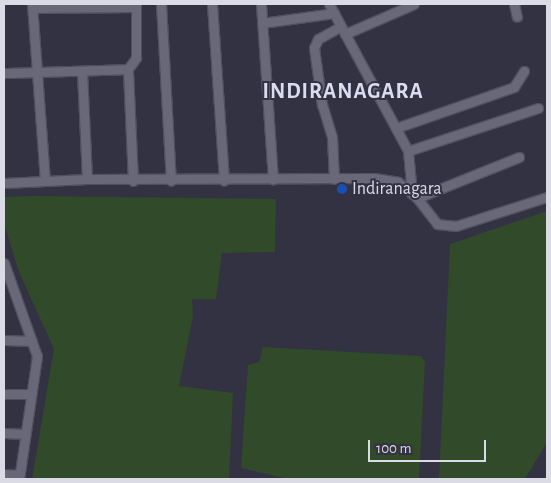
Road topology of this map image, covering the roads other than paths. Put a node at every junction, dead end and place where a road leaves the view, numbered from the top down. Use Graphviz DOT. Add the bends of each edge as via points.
graph roads {
  1 [pos="161,4"];
  2 [pos="212,4"];
  3 [pos="261,4"];
  4 [pos="329,4"];
  5 [pos="414,4"];
  6 [pos="514,4"];
  7 [pos="136,5"];
  8 [pos="32,6"];
  9 [pos="334,13"];
  10 [pos="517,18"];
  11 [pos="262,23"];
  12 [pos="343,30"];
  13 [pos="128,69"];
  14 [pos="524,71"];
  15 [pos="82,72"];
  16 [pos="4,73"];
  17 [pos="37,73"];
  18 [pos="538,108"];
  19 [pos="396,128"];
  20 [pos="408,151"];
  21 [pos="519,157"];
  22 [pos="87,179"];
  23 [pos="334,179"];
  24 [pos="45,180"];
  25 [pos="273,180"];
  26 [pos="133,181"];
  27 [pos="171,181"];
  28 [pos="224,181"];
  29 [pos="4,183"];
  30 [pos="415,196"];
  31 [pos="547,197"];
  32 [pos="4,264"];
  33 [pos="4,340"];
  34 [pos="32,341"];
  35 [pos="4,394"];
  36 [pos="31,394"];
  37 [pos="4,432"];
  38 [pos="26,434"];
  39 [pos="4,474"];
  40 [pos="19,477"];
  1 -- 27 [label="street"];
  2 -- 28 [label="street"];
  3 -- 11 [label="street"];
  4 -- 9 [label="street"];
  5 -- 12 [label="street"];
  6 -- 10 [label="street"];
  7 -- 8 [label="street"];
  7 -- 13 [label="street" via="136,58"];
  8 -- 17 [label="street"];
  9 -- 11 [label="street"];
  9 -- 12 [label="street"];
  11 -- 25 [label="street"];
  12 -- 19 [label="street"];
  12 -- 23 [label="street" via="318,39 314,48 322,105 332,136"];
  13 -- 15 [label="street"];
  13 -- 26 [label="street"];
  14 -- 19 [label="street" via="514,87"];
  15 -- 17 [label="street"];
  15 -- 22 [label="street"];
  16 -- 17 [label="street"];
  17 -- 24 [label="street"];
  18 -- 20 [label="street"];
  19 -- 20 [label="street"];
  20 -- 30 [label="street"];
  21 -- 30 [label="street"];
  22 -- 24 [label="street"];
  22 -- 26 [label="street"];
  23 -- 25 [label="street"];
  23 -- 30 [label="street" via="374,178 398,182"];
  24 -- 29 [label="street"];
  25 -- 28 [label="street"];
  26 -- 27 [label="street"];
  27 -- 28 [label="street"];
  30 -- 31 [label="street" via="437,224 456,226"];
  32 -- 34 [label="street"];
  33 -- 34 [label="street"];
  34 -- 36 [label="street" via="37,356"];
  35 -- 36 [label="street"];
  36 -- 38 [label="street"];
  37 -- 38 [label="street"];
  38 -- 40 [label="street"];
  39 -- 40 [label="street"];
}
